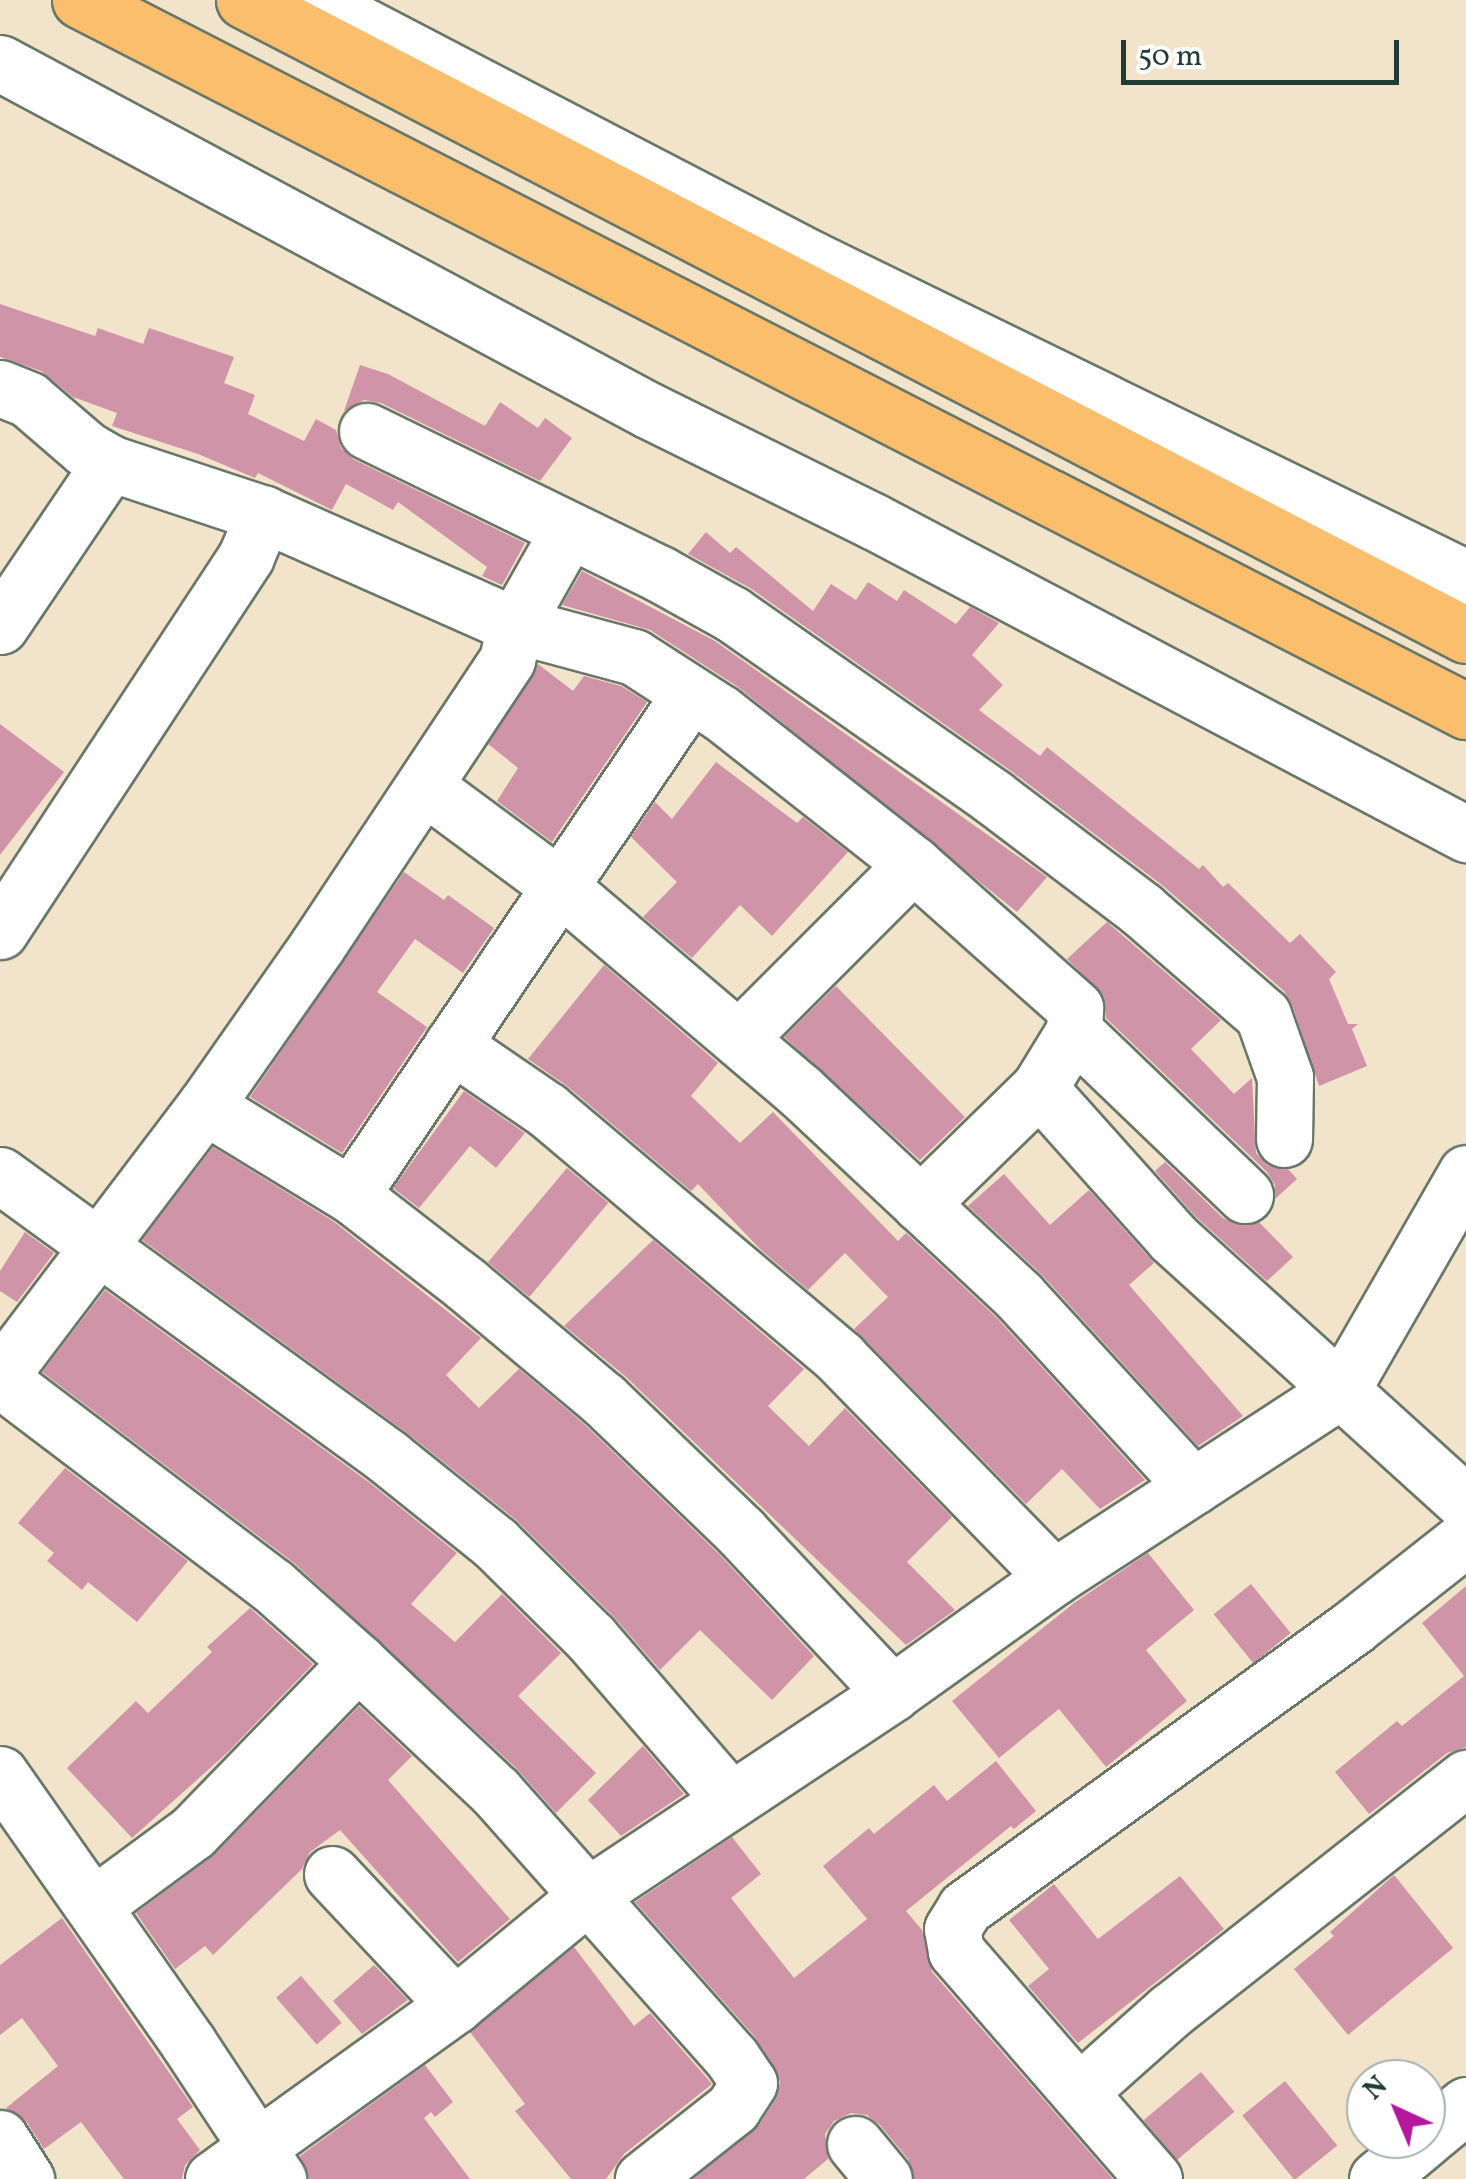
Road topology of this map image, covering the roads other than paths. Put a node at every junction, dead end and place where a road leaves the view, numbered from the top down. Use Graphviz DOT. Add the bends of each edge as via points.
graph roads {
  1 [pos="80,0"];
  2 [pos="244,0"];
  3 [pos="314,0"];
  4 [pos="0,63"];
  5 [pos="0,388"];
  6 [pos="367,431"];
  7 [pos="110,463"];
  8 [pos="264,514"];
  9 [pos="567,533"];
  10 [pos="1466,578"];
  11 [pos="514,625"];
  12 [pos="0,626"];
  13 [pos="1466,635"];
  14 [pos="690,694"];
  15 [pos="1466,710"];
  16 [pos="424,786"];
  17 [pos="1466,834"];
  18 [pos="914,864"];
  19 [pos="17,871"];
  20 [pos="559,886"];
  21 [pos="0,931"];
  22 [pos="1074,1031"];
  23 [pos="740,1038"];
  24 [pos="452,1045"];
  25 [pos="1039,1088"];
  26 [pos="205,1106"];
  27 [pos="1284,1139"];
  28 [pos="1466,1173"];
  29 [pos="0,1175"];
  30 [pos="1246,1194"];
  31 [pos="351,1195"];
  32 [pos="920,1204"];
  33 [pos="100,1246"];
  34 [pos="0,1378"];
  35 [pos="1342,1389"];
  36 [pos="1193,1486"];
  37 [pos="1466,1504"];
  38 [pos="1466,1538"];
  39 [pos="1054,1576"];
  40 [pos="358,1662"];
  41 [pos="892,1693"];
  42 [pos="0,1774"];
  43 [pos="1466,1778"];
  44 [pos="731,1800"];
  45 [pos="332,1874"];
  46 [pos="586,1896"];
  47 [pos="94,1905"];
  48 [pos="455,2005"];
  49 [pos="1079,2092"];
  50 [pos="1466,2104"];
  51 [pos="1446,2121"];
  52 [pos="0,2138"];
  53 [pos="1401,2159"];
  54 [pos="248,2168"];
  55 [pos="659,2174"];
  56 [pos="26,2179"];
  57 [pos="1154,2179"];
  58 [pos="1377,2179"];
  1 -- 15 [label="highway"];
  2 -- 13 [label="highway"];
  3 -- 10 [label="street" via="861,284"];
  4 -- 17 [label="street" via="648,410"];
  5 -- 7 [label="street" via="29,400"];
  6 -- 9 [label="street"];
  7 -- 8 [label="street"];
  7 -- 12 [label="street"];
  8 -- 11 [label="street"];
  8 -- 19 [label="street" via="246,556"];
  9 -- 11 [label="street"];
  9 -- 27 [label="street" via="732,614 994,797 1212,968 1263,1015 1284,1076"];
  11 -- 14 [label="street" via="634,657"];
  11 -- 16 [label="street" via="508,660"];
  14 -- 18 [label="street"];
  14 -- 20 [label="street"];
  16 -- 20 [label="street"];
  16 -- 26 [label="street"];
  18 -- 22 [label="street" via="1075,1008"];
  18 -- 23 [label="street"];
  19 -- 21 [label="street"];
  20 -- 23 [label="street"];
  20 -- 24 [label="street"];
  22 -- 25 [label="street"];
  22 -- 30 [label="street"];
  23 -- 32 [label="street"];
  24 -- 31 [label="street"];
  24 -- 39 [label="street" via="547,1110 840,1358"];
  25 -- 32 [label="street"];
  25 -- 35 [label="street" via="1172,1238"];
  26 -- 31 [label="street"];
  26 -- 33 [label="street"];
  28 -- 35 [label="street"];
  29 -- 33 [label="street"];
  31 -- 41 [label="street" via="603,1399 741,1532"];
  32 -- 36 [label="street" via="1019,1296"];
  33 -- 34 [label="street"];
  33 -- 44 [label="street" via="495,1543 591,1638"];
  34 -- 40 [label="street" via="273,1586"];
  35 -- 36 [label="street"];
  35 -- 37 [label="street"];
  36 -- 39 [label="street"];
  38 -- 49 [label="street" via="1353,1628 966,1908 952,1929 956,1951"];
  39 -- 41 [label="street"];
  40 -- 46 [label="street" via="495,1791"];
  40 -- 47 [label="street" via="193,1832"];
  41 -- 44 [label="street"];
  42 -- 47 [label="street"];
  43 -- 49 [label="street" via="1170,2011"];
  44 -- 46 [label="street"];
  45 -- 48 [label="street"];
  46 -- 48 [label="street"];
  46 -- 55 [label="street" via="748,2084 733,2108"];
  47 -- 54 [label="street"];
  48 -- 54 [label="street"];
  49 -- 57 [label="street"];
  50 -- 51 [label="street"];
  52 -- 56 [label="street"];
  53 -- 58 [label="street"];
}
